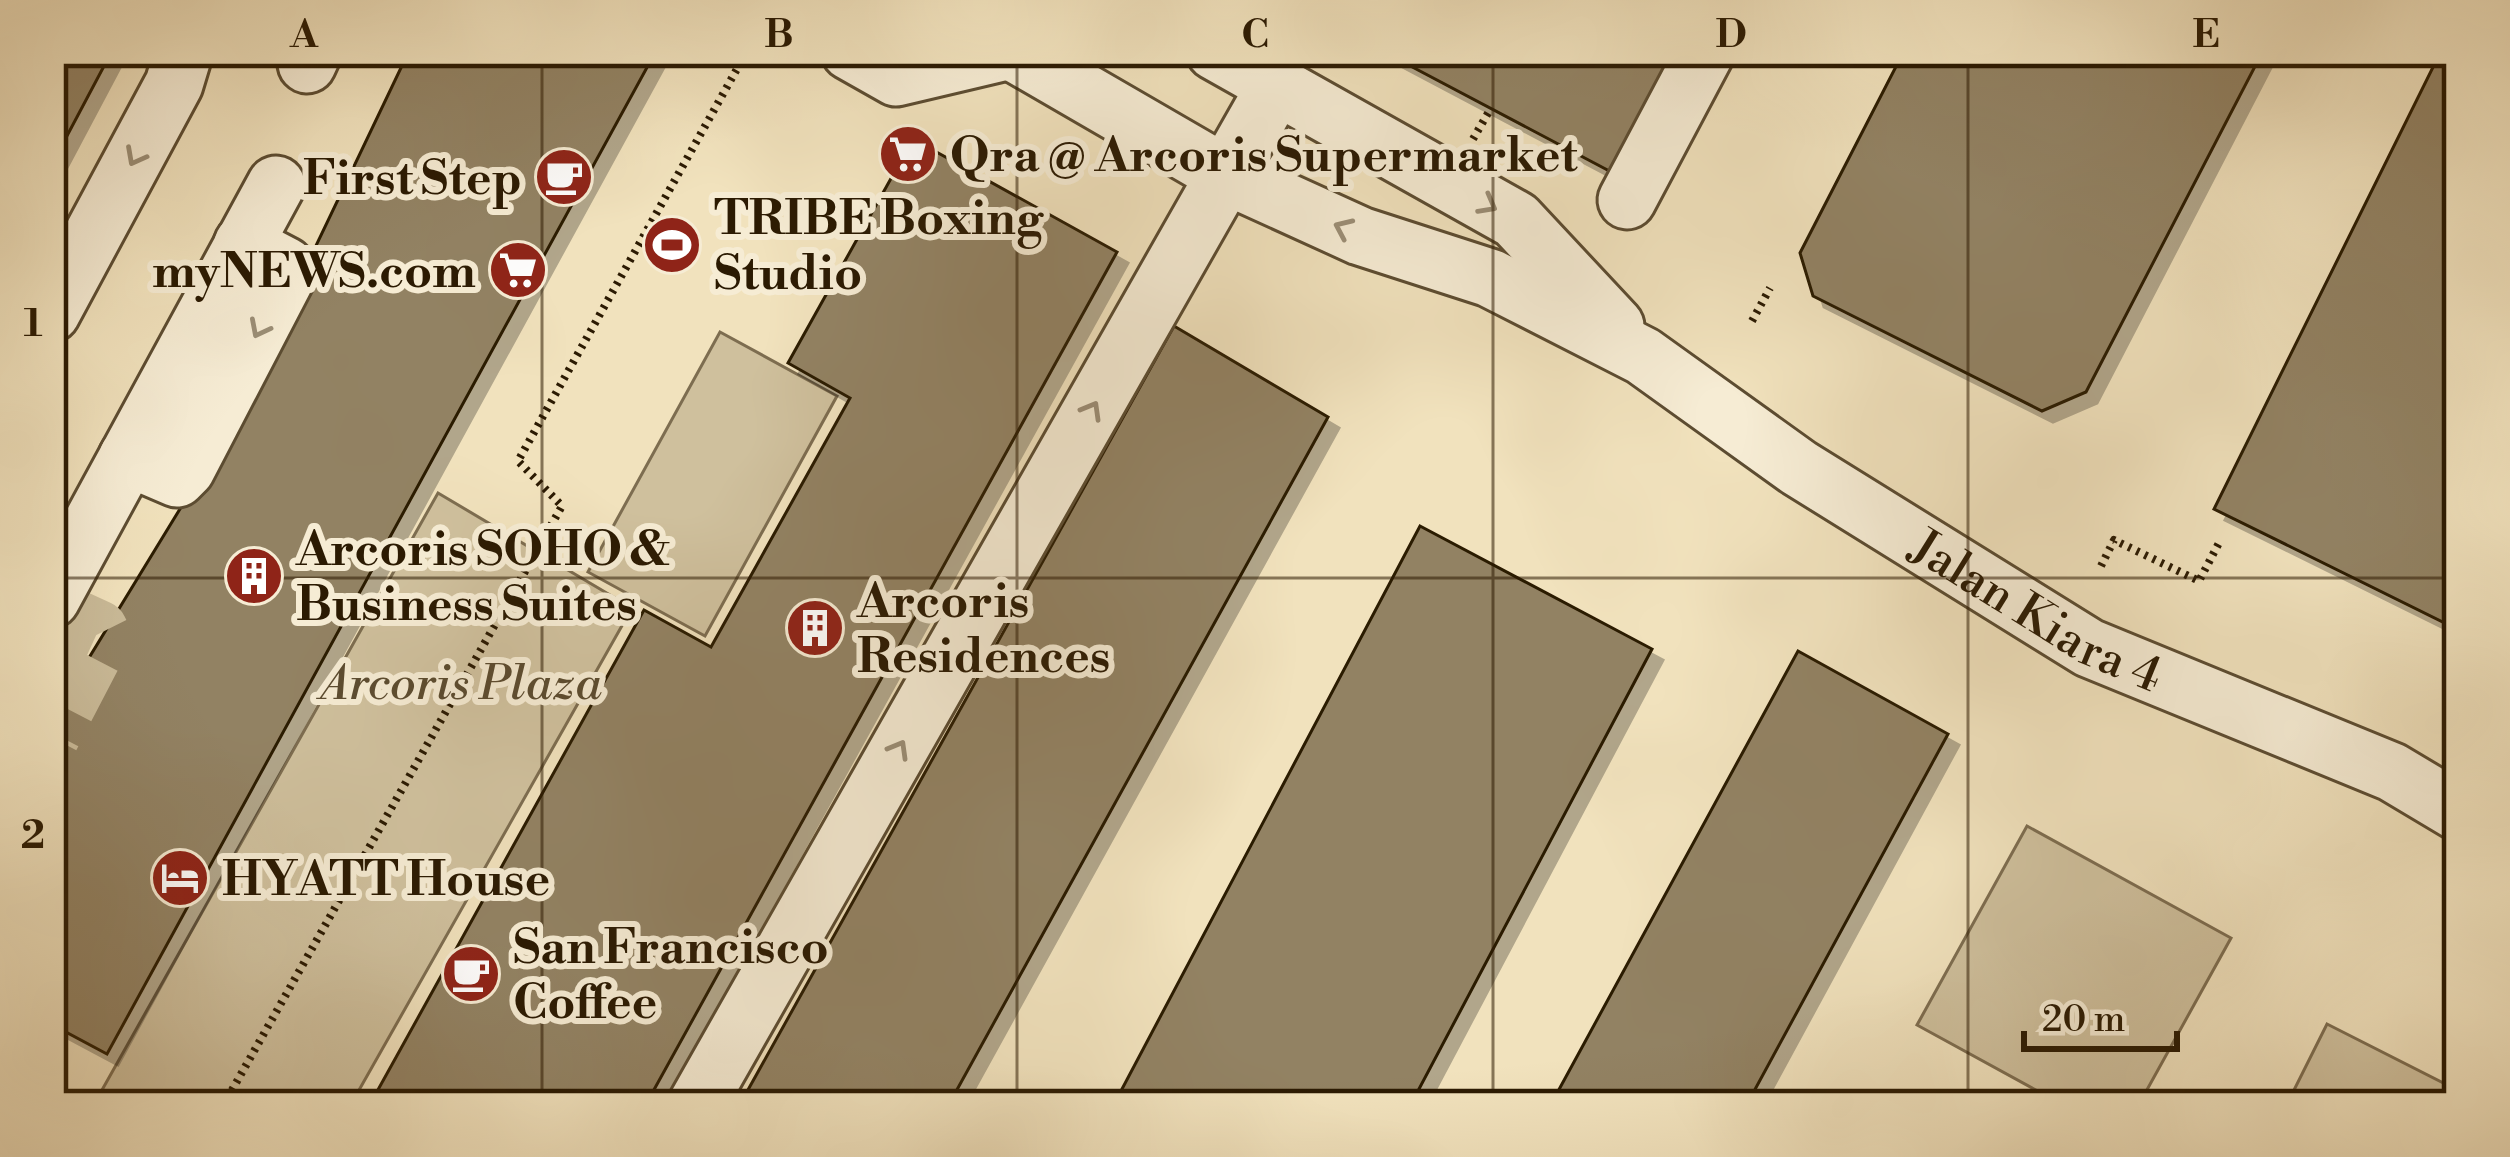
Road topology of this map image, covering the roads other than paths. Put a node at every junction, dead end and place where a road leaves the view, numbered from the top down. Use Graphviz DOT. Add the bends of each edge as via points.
graph roads {
  1 [pos="184,51"];
  2 [pos="850,51"];
  3 [pos="1009,51"];
  4 [pos="1215,51"];
  5 [pos="1706,51"];
  6 [pos="1276,88"];
  7 [pos="1226,175"];
  8 [pos="276,185"];
  9 [pos="1627,200"];
  10 [pos="51,313"];
  11 [pos="1643,356"];
  12 [pos="51,599"];
  13 [pos="2459,812"];
  14 [pos="724,992"];
  15 [pos="663,1106"];
  16 [pos="696,1106"];
  1 -- 10 [label="street, one-way" via="174,84"];
  2 -- 3 [label="street" via="896,77"];
  3 -- 7 [label="street, Jalan Kiara 4"];
  4 -- 6 [label="street, Jalan Kiara 4"];
  5 -- 9 [label="street"];
  6 -- 7 [label="street"];
  6 -- 11 [label="street, Jalan Kiara 4, one-way" via="1516,220"];
  11 -- 7 [label="street, Jalan Kiara 4, one-way" via="1490,278 1360,236"];
  16 -- 7 [label="street, one-way" via="840,825"];
  8 -- 12 [label="street"];
  11 -- 13 [label="street, Jalan Kiara 4" via="1799,468 2089,648 2392,772"];
  14 -- 15 [label="street"];
}
